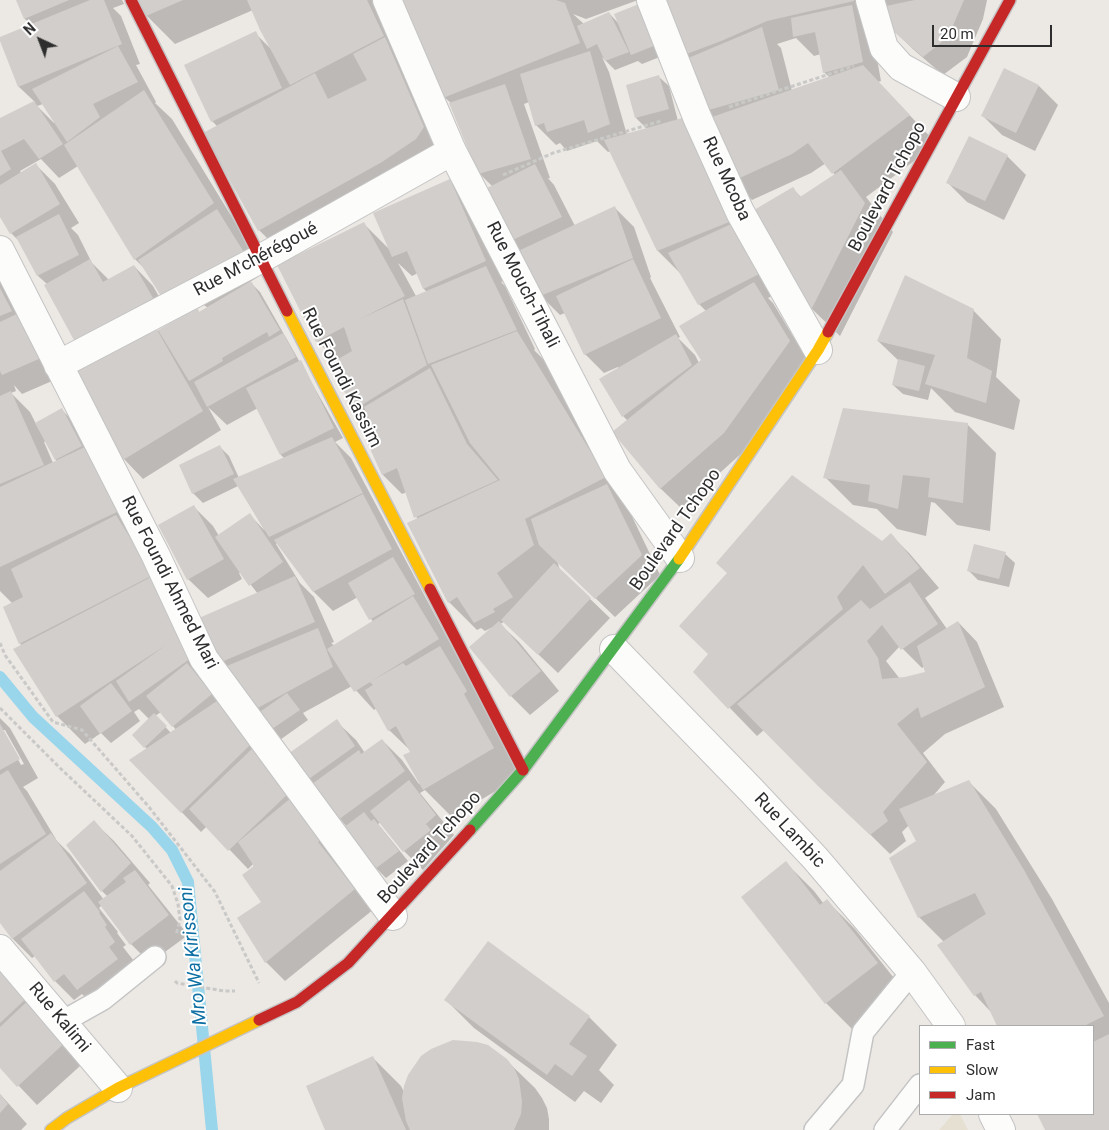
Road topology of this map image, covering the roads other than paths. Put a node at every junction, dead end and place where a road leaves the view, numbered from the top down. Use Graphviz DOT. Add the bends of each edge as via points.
graph roads {
  1 [pos="131,0"];
  2 [pos="386,0"];
  3 [pos="650,0"];
  4 [pos="870,0"];
  5 [pos="1010,0"];
  6 [pos="956,97"];
  7 [pos="452,151"];
  8 [pos="0,250"];
  9 [pos="260,259"];
  10 [pos="818,350"];
  11 [pos="58,365"];
  12 [pos="680,558"];
  13 [pos="614,649"];
  14 [pos="522,770"];
  15 [pos="393,916"];
  16 [pos="0,949"];
  17 [pos="155,957"];
  18 [pos="912,972"];
  19 [pos="62,1022"];
  20 [pos="949,1025"];
  21 [pos="919,1086"];
  22 [pos="118,1088"];
  23 [pos="994,1115"];
  24 [pos="50,1130"];
  25 [pos="815,1130"];
  26 [pos="885,1130"];
  27 [pos="1001,1130"];
  1 -- 9 [label="main road, Rue Foundi Kassim"];
  2 -- 7 [label="street, Rue Mouch-Tihali"];
  3 -- 10 [label="street, Rue Mcoba" via="740,212"];
  4 -- 6 [label="street" via="884,48 901,67"];
  5 -- 6 [label="main road, Boulevard Tchopo"];
  6 -- 10 [label="main road, Boulevard Tchopo"];
  7 -- 9 [label="street, Rue M'chérégoué"];
  7 -- 12 [label="street, Rue Mouch-Tihali" via="617,470"];
  8 -- 11 [label="street, Rue Foundi Ahmed Mari"];
  9 -- 11 [label="street, Rue M'chérégoué"];
  9 -- 14 [label="main road, Rue Foundi Kassim"];
  10 -- 12 [label="main road, Boulevard Tchopo"];
  11 -- 15 [label="street, Rue Foundi Ahmed Mari" via="156,556 204,659"];
  12 -- 13 [label="main road, Boulevard Tchopo"];
  13 -- 14 [label="main road, Boulevard Tchopo"];
  13 -- 18 [label="street, Rue Lambic" via="816,858"];
  14 -- 15 [label="main road, Boulevard Tchopo"];
  15 -- 22 [label="main road, Boulevard Tchopo" via="348,964 297,1002"];
  16 -- 19 [label="street, Rue Kalimi"];
  17 -- 19 [label="lane" via="103,999"];
  18 -- 20 [label="street, Rue Lambic"];
  18 -- 25 [label="lane" via="863,1032 853,1085"];
  19 -- 22 [label="street, Rue Kalimi"];
  21 -- 26 [label="lane"];
  22 -- 24 [label="main road"];
  23 -- 27 [label="street"];
}
